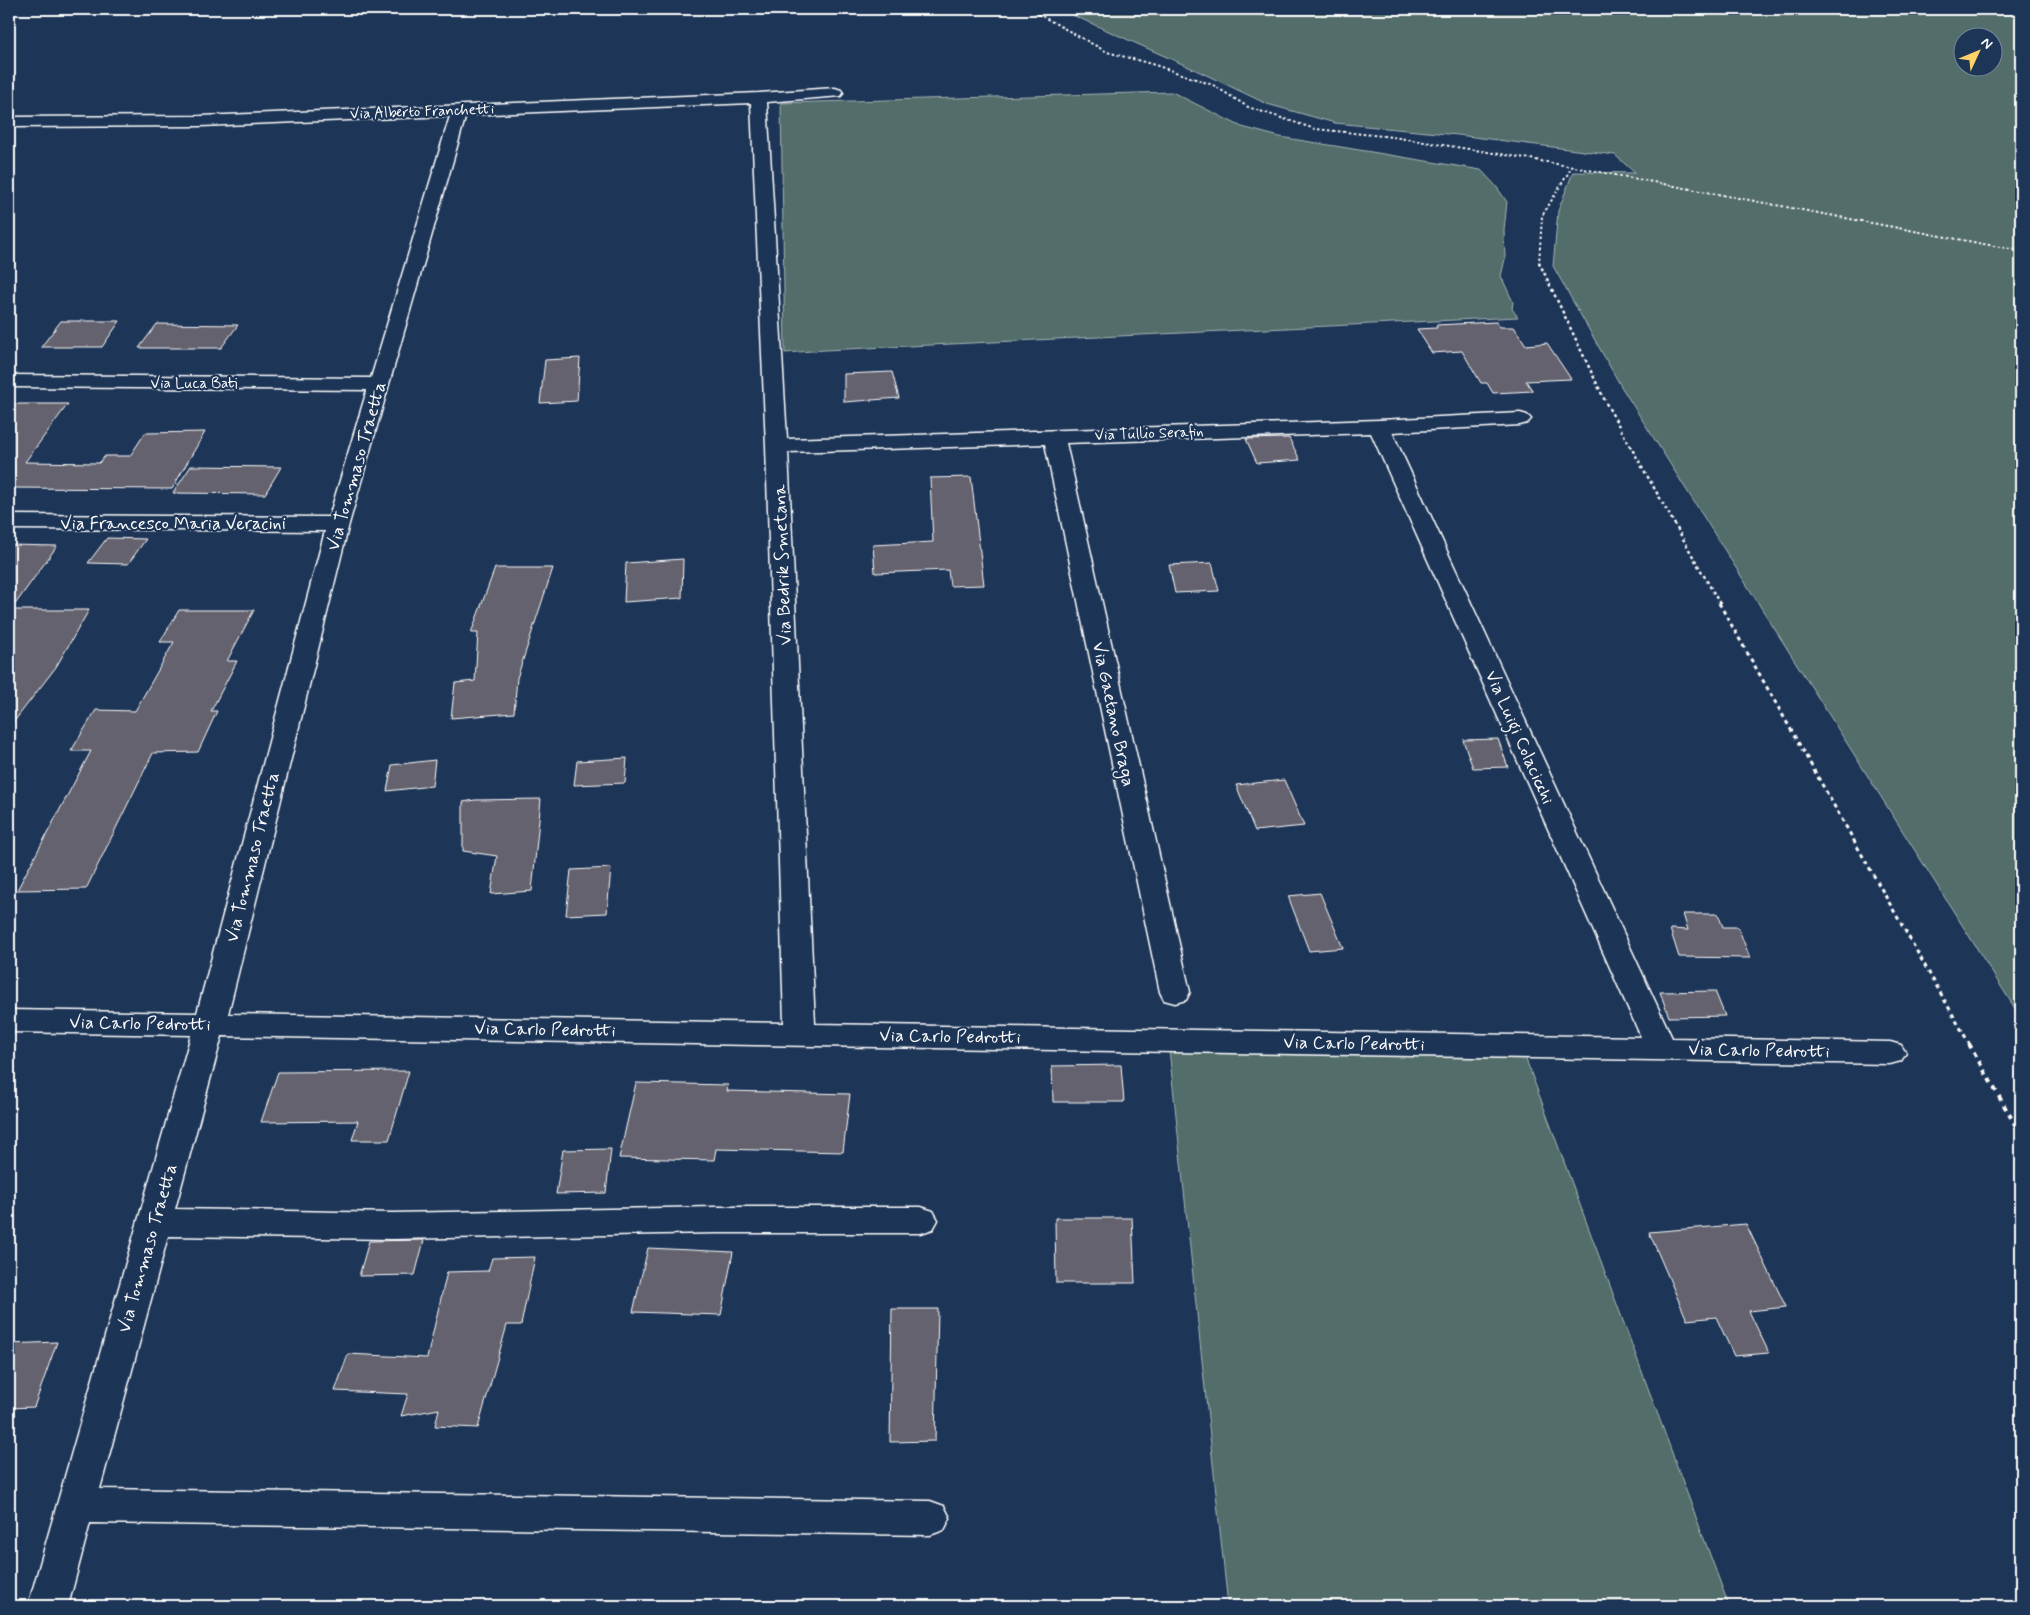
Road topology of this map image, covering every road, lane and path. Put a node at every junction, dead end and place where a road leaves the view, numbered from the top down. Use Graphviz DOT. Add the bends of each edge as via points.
graph roads {
  1 [pos="1029,9"];
  2 [pos="836,92"];
  3 [pos="759,98"];
  4 [pos="460,110"];
  5 [pos="9,122"];
  6 [pos="1572,167"];
  7 [pos="2021,251"];
  8 [pos="9,381"];
  9 [pos="380,384"];
  10 [pos="1520,419"];
  11 [pos="1379,426"];
  12 [pos="1054,436"];
  13 [pos="777,446"];
  14 [pos="9,522"];
  15 [pos="338,524"];
  16 [pos="1175,992"];
  17 [pos="9,1021"];
  18 [pos="210,1023"];
  19 [pos="800,1033"];
  20 [pos="1661,1048"];
  21 [pos="1890,1053"];
  22 [pos="2021,1135"];
  23 [pos="921,1220"];
  24 [pos="154,1222"];
  25 [pos="75,1506"];
  26 [pos="930,1518"];
  27 [pos="48,1606"];
  1 -- 6 [label="path" via="1107,52 1212,85 1248,107 1315,129 1393,137"];
  2 -- 3 [label="street, Via Alberto Franchetti"];
  3 -- 4 [label="street, Via Alberto Franchetti"];
  3 -- 13 [label="street, Via Bedrik Smetana"];
  4 -- 5 [label="street, Via Alberto Franchetti" via="201,121"];
  4 -- 9 [label="street, Via Tommaso Traetta"];
  6 -- 7 [label="path"];
  6 -- 22 [label="path" via="1542,216 1539,264 1607,405"];
  8 -- 9 [label="street, Via Luca Bati"];
  9 -- 15 [label="street, Via Tommaso Traetta"];
  10 -- 11 [label="street, Via Tullio Serafin"];
  11 -- 12 [label="street, Via Tullio Serafin"];
  11 -- 20 [label="street, Via Luigi Colacicchi"];
  12 -- 13 [label="street, Via Tullio Serafin"];
  12 -- 16 [label="street, Via Gaetano Braga"];
  13 -- 19 [label="street, Via Bedrik Smetana"];
  14 -- 15 [label="street, Via Francesco Maria Veracini"];
  15 -- 18 [label="street, Via Tommaso Traetta"];
  17 -- 18 [label="street, Via Carlo Pedrotti"];
  18 -- 19 [label="street, Via Carlo Pedrotti"];
  18 -- 24 [label="street, Via Tommaso Traetta"];
  19 -- 20 [label="street, Via Carlo Pedrotti"];
  20 -- 21 [label="street, Via Carlo Pedrotti"];
  23 -- 24 [label="street" via="392,1226"];
  24 -- 25 [label="street, Via Tommaso Traetta"];
  25 -- 26 [label="street"];
  25 -- 27 [label="street, Via Tommaso Traetta"];
}
